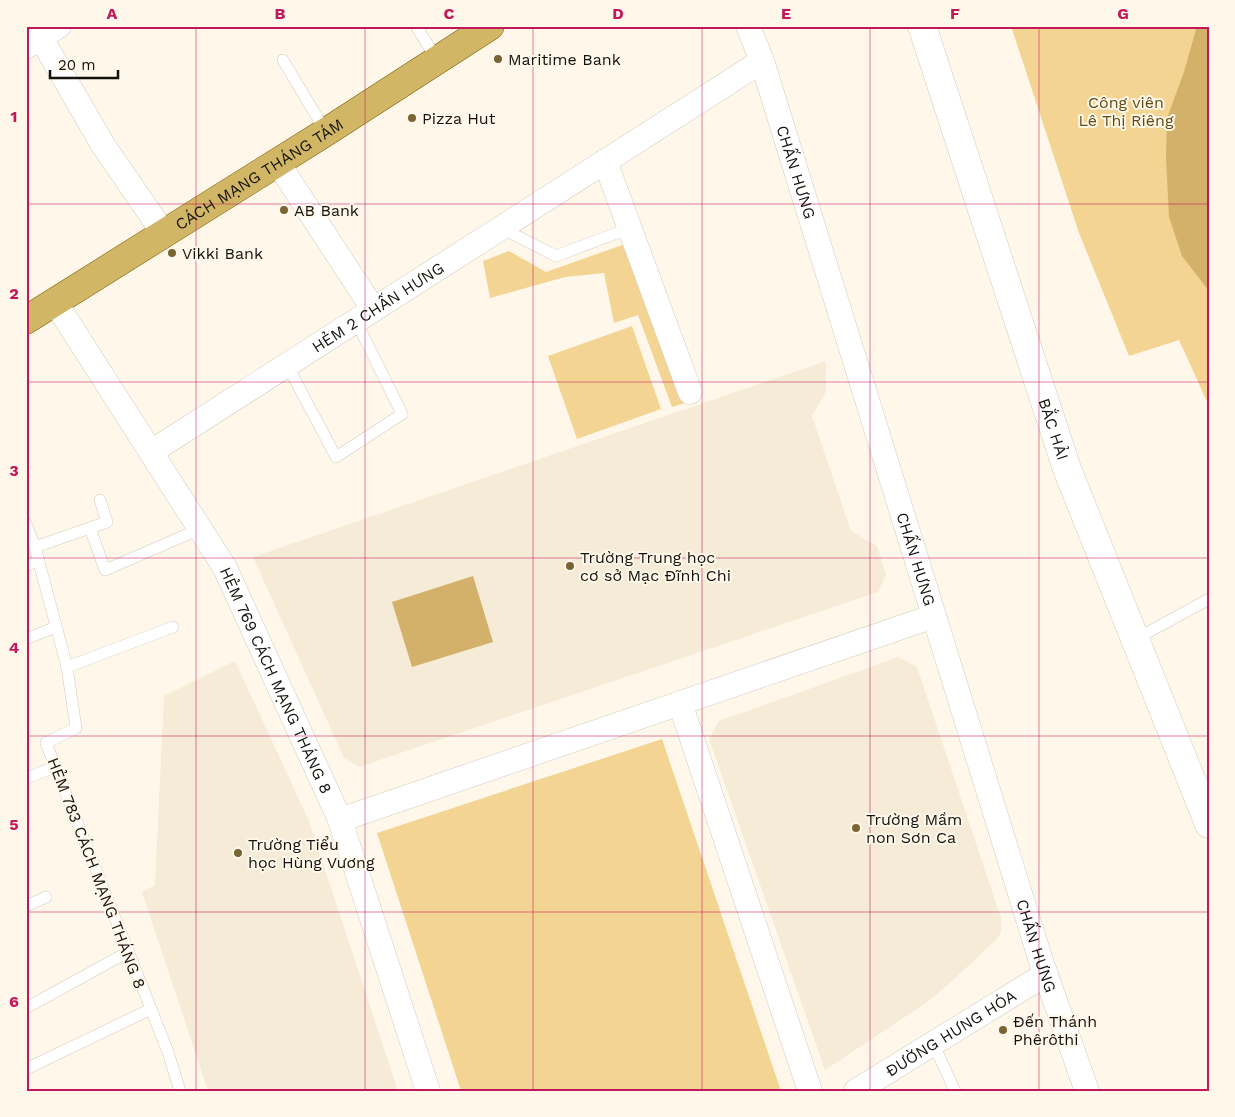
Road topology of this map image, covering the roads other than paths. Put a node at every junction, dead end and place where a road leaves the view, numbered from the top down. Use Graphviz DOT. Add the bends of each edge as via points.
graph roads {
  1 [pos="416,26"];
  2 [pos="490,26"];
  3 [pos="748,26"];
  4 [pos="922,26"];
  5 [pos="40,34"];
  6 [pos="283,60"];
  7 [pos="762,60"];
  8 [pos="438,61"];
  9 [pos="326,132"];
  10 [pos="604,161"];
  11 [pos="278,163"];
  12 [pos="501,228"];
  13 [pos="630,228"];
  14 [pos="164,234"];
  15 [pos="55,302"];
  16 [pos="365,315"];
  17 [pos="26,320"];
  18 [pos="286,365"];
  19 [pos="690,392"];
  20 [pos="151,452"];
  21 [pos="100,500"];
  22 [pos="26,524"];
  23 [pos="90,528"];
  24 [pos="200,529"];
  25 [pos="35,546"];
  26 [pos="38,560"];
  27 [pos="26,566"];
  28 [pos="1209,599"];
  29 [pos="934,616"];
  30 [pos="56,627"];
  31 [pos="173,627"];
  32 [pos="26,639"];
  33 [pos="1134,640"];
  34 [pos="67,667"];
  35 [pos="680,703"];
  36 [pos="56,767"];
  37 [pos="26,778"];
  38 [pos="340,820"];
  39 [pos="1209,824"];
  40 [pos="46,897"];
  41 [pos="26,906"];
  42 [pos="128,952"];
  43 [pos="1046,974"];
  44 [pos="26,1008"];
  45 [pos="151,1009"];
  46 [pos="933,1043"];
  47 [pos="26,1069"];
  48 [pos="176,1090"];
  49 [pos="428,1091"];
  50 [pos="810,1091"];
  51 [pos="856,1091"];
  52 [pos="955,1091"];
  53 [pos="1087,1091"];
  1 -- 8 [label="lane"];
  2 -- 8 [label="main road, CÁCH MẠNG THÁNG TÁM"];
  3 -- 7 [label="street, CHẤN HƯNG"];
  4 -- 33 [label="street, BẮC HẢI" via="1067,469"];
  5 -- 14 [label="street" via="103,145"];
  6 -- 9 [label="lane"];
  7 -- 10 [label="street, HẺM 2 CHẤN HƯNG"];
  7 -- 29 [label="street, CHẤN HƯNG"];
  8 -- 9 [label="main road, CÁCH MẠNG THÁNG TÁM"];
  9 -- 11 [label="main road, CÁCH MẠNG THÁNG TÁM"];
  10 -- 12 [label="street, HẺM 2 CHẤN HƯNG"];
  10 -- 13 [label="street"];
  11 -- 14 [label="main road, CÁCH MẠNG THÁNG TÁM"];
  11 -- 16 [label="street"];
  12 -- 13 [label="lane" via="556,256"];
  12 -- 16 [label="street, HẺM 2 CHẤN HƯNG"];
  13 -- 19 [label="street"];
  14 -- 15 [label="main road, CÁCH MẠNG THÁNG TÁM"];
  15 -- 17 [label="main road, CÁCH MẠNG THÁNG TÁM"];
  15 -- 20 [label="street, HẺM 769 CÁCH MẠNG THÁNG 8"];
  16 -- 18 [label="street, HẺM 2 CHẤN HƯNG"];
  16 -- 18 [label="lane" via="402,414 336,457"];
  18 -- 20 [label="street, HẺM 2 CHẤN HƯNG"];
  20 -- 24 [label="street, HẺM 769 CÁCH MẠNG THÁNG 8"];
  21 -- 23 [label="lane" via="107,522"];
  22 -- 25 [label="lane, HẺM 783 CÁCH MẠNG THÁNG 8"];
  23 -- 24 [label="lane" via="105,570"];
  23 -- 25 [label="lane"];
  24 -- 38 [label="street, HẺM 769 CÁCH MẠNG THÁNG 8" via="225,568"];
  25 -- 26 [label="lane, HẺM 783 CÁCH MẠNG THÁNG 8"];
  26 -- 27 [label="lane"];
  26 -- 30 [label="lane, HẺM 783 CÁCH MẠNG THÁNG 8"];
  28 -- 33 [label="lane"];
  29 -- 35 [label="street"];
  29 -- 43 [label="street, CHẤN HƯNG"];
  30 -- 32 [label="lane"];
  30 -- 34 [label="lane, HẺM 783 CÁCH MẠNG THÁNG 8"];
  31 -- 34 [label="lane"];
  33 -- 39 [label="street, BẮC HẢI"];
  34 -- 36 [label="lane, HẺM 783 CÁCH MẠNG THÁNG 8" via="76,728 46,743"];
  35 -- 38 [label="street"];
  35 -- 50 [label="street"];
  36 -- 37 [label="lane"];
  36 -- 42 [label="lane, HẺM 783 CÁCH MẠNG THÁNG 8"];
  38 -- 49 [label="street, HẺM 769 CÁCH MẠNG THÁNG 8"];
  40 -- 41 [label="lane"];
  42 -- 44 [label="lane"];
  42 -- 45 [label="lane, HẺM 783 CÁCH MẠNG THÁNG 8"];
  43 -- 46 [label="street, ĐƯỜNG HƯNG HÓA"];
  43 -- 53 [label="street, CHẤN HƯNG"];
  45 -- 47 [label="lane"];
  45 -- 48 [label="lane, HẺM 783 CÁCH MẠNG THÁNG 8" via="168,1052"];
  46 -- 51 [label="street, ĐƯỜNG HƯNG HÓA"];
  46 -- 52 [label="lane"];
}
